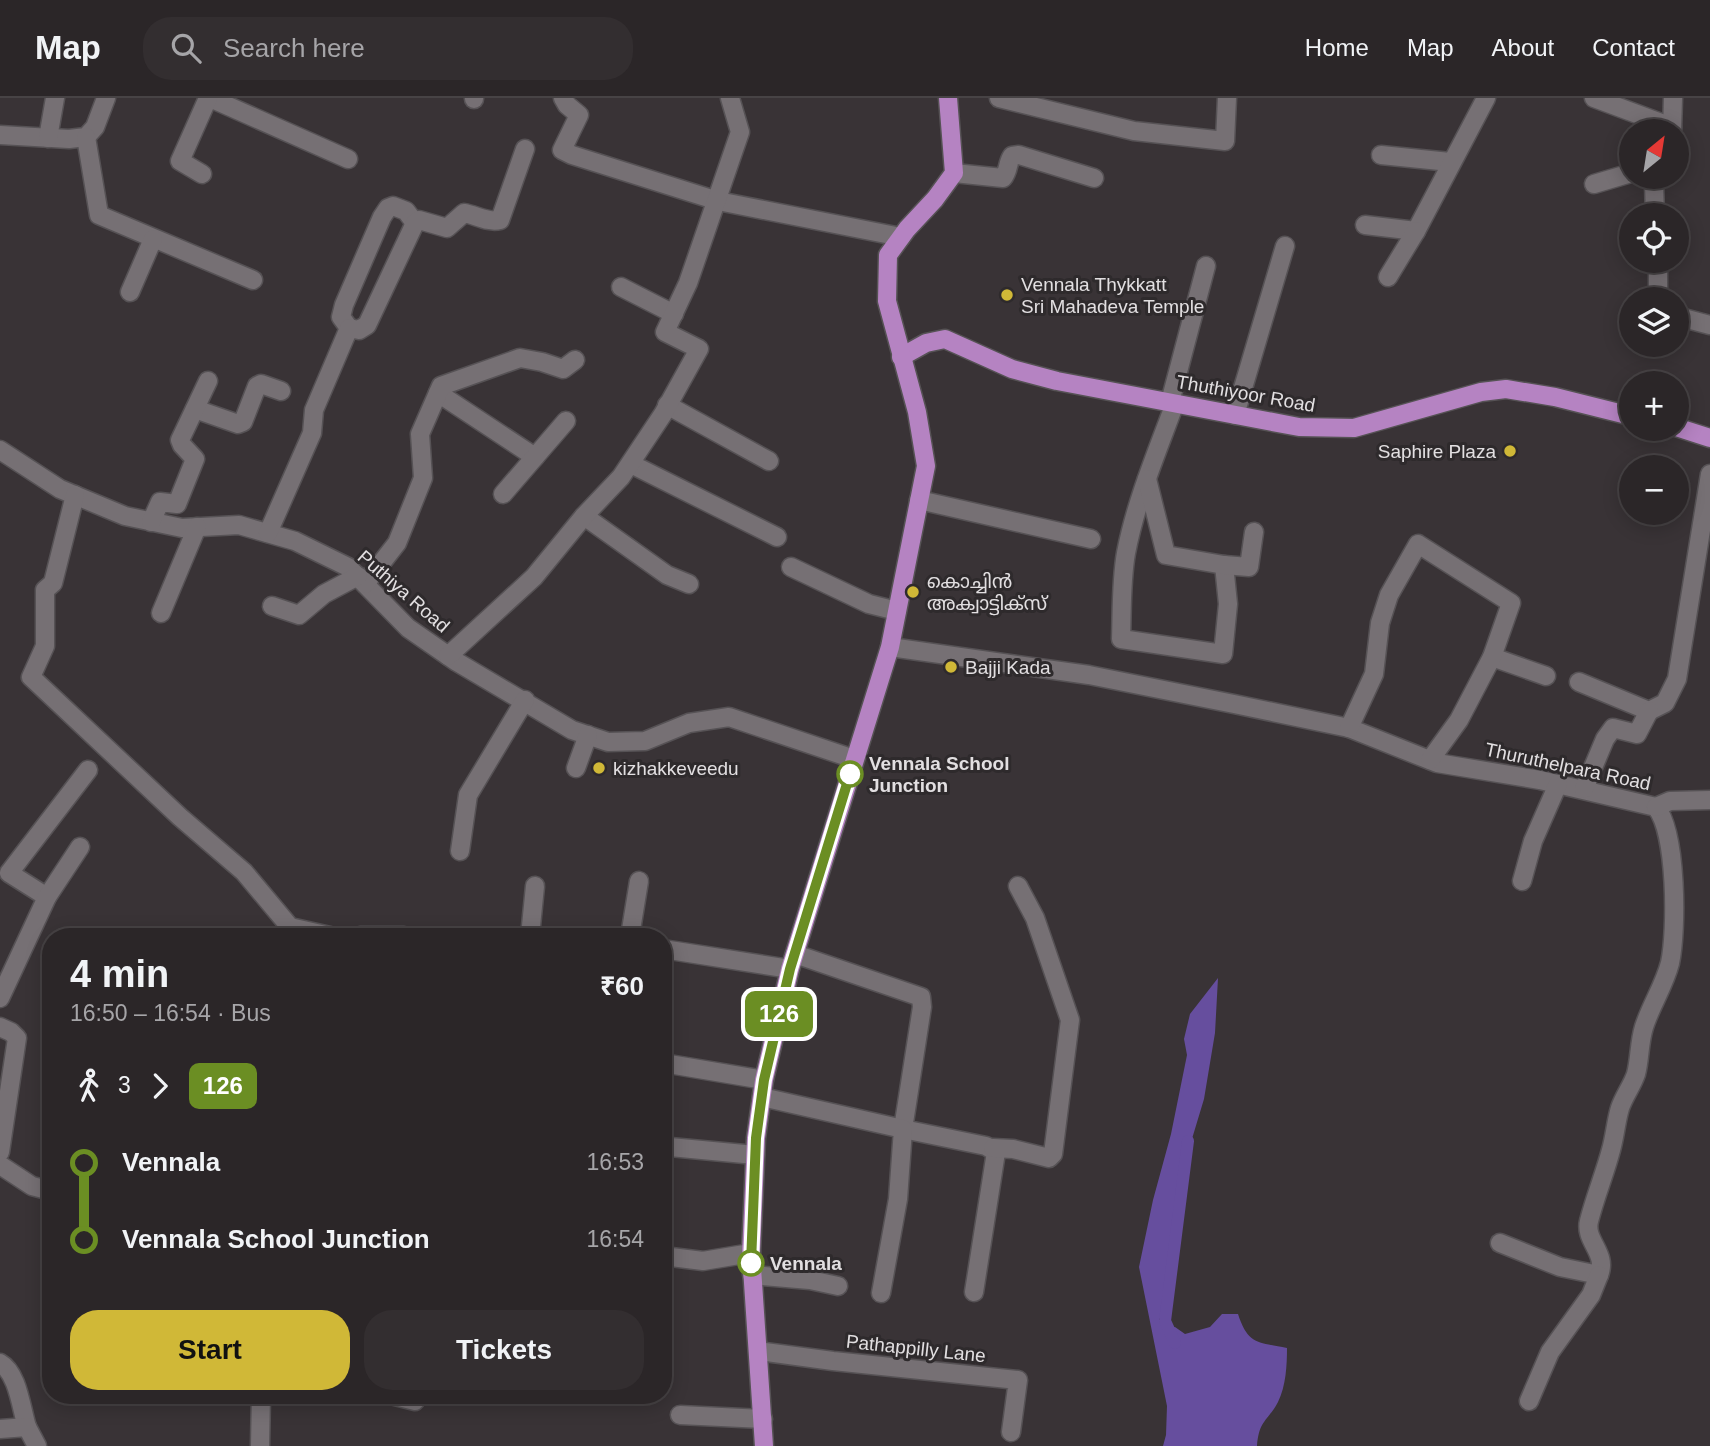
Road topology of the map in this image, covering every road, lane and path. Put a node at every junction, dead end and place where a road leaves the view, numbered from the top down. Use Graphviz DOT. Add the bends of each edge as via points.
graph roads {
  1 [pos="55,98"];
  2 [pos="107,98"];
  3 [pos="209,98"];
  4 [pos="563,98"];
  5 [pos="730,98"];
  6 [pos="948,98"];
  7 [pos="999,98"];
  8 [pos="1227,98"];
  9 [pos="1486,98"];
  10 [pos="1594,98"];
  11 [pos="1673,98"];
  12 [pos="1647,119"];
  13 [pos="1672,119"];
  14 [pos="0,135"];
  15 [pos="86,137"];
  16 [pos="48,138"];
  17 [pos="525,149"];
  18 [pos="1381,155"];
  19 [pos="348,159"];
  20 [pos="1450,162"];
  21 [pos="954,173"];
  22 [pos="202,174"];
  23 [pos="1619,177"];
  24 [pos="1094,178"];
  25 [pos="1594,184"];
  26 [pos="718,201"];
  27 [pos="415,223"];
  28 [pos="1365,225"];
  29 [pos="1416,231"];
  30 [pos="901,237"];
  31 [pos="153,239"];
  32 [pos="1285,246"];
  33 [pos="1206,266"];
  34 [pos="1388,277"];
  35 [pos="253,280"];
  36 [pos="621,288"];
  37 [pos="130,292"];
  38 [pos="674,314"];
  39 [pos="1689,319"];
  40 [pos="1710,325"];
  41 [pos="349,328"];
  42 [pos="901,357"];
  43 [pos="575,360"];
  44 [pos="208,381"];
  45 [pos="281,391"];
  46 [pos="438,393"];
  47 [pos="1173,403"];
  48 [pos="667,405"];
  49 [pos="195,409"];
  50 [pos="1619,413"];
  51 [pos="1235,415"];
  52 [pos="566,421"];
  53 [pos="1689,431"];
  54 [pos="1710,438"];
  55 [pos="0,450"];
  56 [pos="535,457"];
  57 [pos="769,461"];
  58 [pos="631,464"];
  59 [pos="1710,474"];
  60 [pos="1147,479"];
  61 [pos="503,494"];
  62 [pos="75,495"];
  63 [pos="919,500"];
  64 [pos="584,516"];
  65 [pos="151,522"];
  66 [pos="1134,523"];
  67 [pos="1158,523"];
  68 [pos="197,527"];
  69 [pos="1254,532"];
  70 [pos="268,533"];
  71 [pos="777,537"];
  72 [pos="1091,539"];
  73 [pos="1224,565"];
  74 [pos="791,567"];
  75 [pos="361,580"];
  76 [pos="689,584"];
  77 [pos="272,606"];
  78 [pos="897,611"];
  79 [pos="161,613"];
  80 [pos="890,647"];
  81 [pos="448,656"];
  82 [pos="1492,657"];
  83 [pos="1546,676"];
  84 [pos="1579,682"];
  85 [pos="525,700"];
  86 [pos="1649,711"];
  87 [pos="1349,728"];
  88 [pos="588,735"];
  89 [pos="854,759"];
  90 [pos="1430,760"];
  91 [pos="576,768"];
  92 [pos="88,770"];
  93 [pos="1558,784"];
  94 [pos="1584,789"];
  95 [pos="1710,800"];
  96 [pos="1656,807"];
  97 [pos="80,847"];
  98 [pos="460,851"];
  99 [pos="639,881"];
  100 [pos="1522,881"];
  101 [pos="535,886"];
  102 [pos="1018,886"];
  103 [pos="47,897"];
  104 [pos="298,928"];
  105 [pos="531,928"];
  106 [pos="630,928"];
  107 [pos="672,949"];
  108 [pos="0,951"];
  109 [pos="17,960"];
  110 [pos="792,962"];
  111 [pos="0,998"];
  112 [pos="0,1027"];
  113 [pos="672,1065"];
  114 [pos="763,1088"];
  115 [pos="903,1129"];
  116 [pos="672,1147"];
  117 [pos="993,1148"];
  118 [pos="0,1152"];
  119 [pos="755,1154"];
  120 [pos="0,1165"];
  121 [pos="42,1189"];
  122 [pos="1500,1243"];
  123 [pos="751,1253"];
  124 [pos="672,1257"];
  125 [pos="752,1275"];
  126 [pos="1599,1275"];
  127 [pos="838,1286"];
  128 [pos="974,1292"];
  129 [pos="881,1293"];
  130 [pos="758,1351"];
  131 [pos="0,1363"];
  132 [pos="1529,1401"];
  133 [pos="261,1404"];
  134 [pos="680,1415"];
  135 [pos="762,1419"];
  136 [pos="27,1427"];
  137 [pos="0,1429"];
  138 [pos="1011,1432"];
  139 [pos="37,1446"];
  140 [pos="260,1446"];
  141 [pos="764,1446"];
  1 -- 16 [label="street"];
  2 -- 15 [label="street"];
  3 -- 19 [label="street"];
  3 -- 22 [label="street" via="180,161"];
  4 -- 26 [label="street" via="579,115 562,150"];
  5 -- 26 [label="street" via="740,132"];
  6 -- 21 [label="main road"];
  7 -- 8 [label="street" via="1134,131 1225,141"];
  9 -- 20 [label="street"];
  10 -- 12 [label="street"];
  11 -- 13 [label="street"];
  14 -- 16 [label="street"];
  15 -- 16 [label="street"];
  15 -- 31 [label="street" via="99,215"];
  17 -- 27 [label="street" via="500,220 464,214 447,228 419,220"];
  18 -- 20 [label="street"];
  20 -- 29 [label="street"];
  21 -- 24 [label="street" via="1003,178 1009,160 1019,155"];
  21 -- 30 [label="main road"];
  23 -- 25 [label="street"];
  26 -- 30 [label="street"];
  26 -- 38 [label="street"];
  27 -- 41 [label="street" via="368,326"];
  27 -- 41 [label="street" via="406,211 388,208 344,305 341,317"];
  28 -- 29 [label="street"];
  29 -- 34 [label="street"];
  30 -- 42 [label="main road" via="888,255 887,301"];
  31 -- 35 [label="street"];
  31 -- 37 [label="street"];
  32 -- 51 [label="street"];
  33 -- 47 [label="street"];
  36 -- 38 [label="street"];
  38 -- 48 [label="street" via="665,332 699,349"];
  39 -- 40 [label="street"];
  41 -- 70 [label="street" via="314,410 312,433"];
  42 -- 47 [label="main road, Thuthiyoor Road" via="926,343 945,340 1023,372"];
  42 -- 63 [label="main road" via="926,466"];
  43 -- 46 [label="street" via="563,369 520,358 441,386"];
  44 -- 49 [label="street"];
  45 -- 49 [label="street" via="257,386 243,422 237,424"];
  46 -- 56 [label="street"];
  46 -- 75 [label="street" via="420,434 423,478 397,543"];
  47 -- 51 [label="main road, Thuthiyoor Road"];
  47 -- 60 [label="street"];
  48 -- 57 [label="street"];
  48 -- 58 [label="street"];
  49 -- 65 [label="street" via="180,440 195,459 177,504 160,502"];
  50 -- 51 [label="main road, Thuthiyoor Road" via="1506,388 1480,391 1354,428 1299,427"];
  52 -- 56 [label="street"];
  53 -- 54 [label="main road"];
  55 -- 62 [label="street, Puthiya Road"];
  56 -- 61 [label="street"];
  58 -- 64 [label="street"];
  58 -- 71 [label="street"];
  59 -- 86 [label="street" via="1677,679 1665,703"];
  60 -- 66 [label="street"];
  60 -- 67 [label="street"];
  62 -- 65 [label="street, Puthiya Road"];
  62 -- 104 [label="street" via="53,583 45,590 45,646 31,677 243,872 290,926"];
  63 -- 72 [label="street"];
  63 -- 78 [label="main road"];
  64 -- 76 [label="street" via="667,575"];
  64 -- 81 [label="street" via="534,577"];
  65 -- 68 [label="street, Puthiya Road"];
  66 -- 67 [label="street"];
  66 -- 73 [label="street" via="1123,578 1121,639 1223,654 1228,604"];
  67 -- 73 [label="street" via="1166,555"];
  68 -- 70 [label="street, Puthiya Road" via="239,525"];
  68 -- 79 [label="street"];
  69 -- 73 [label="street" via="1249,567"];
  70 -- 75 [label="street, Puthiya Road" via="348,567"];
  74 -- 78 [label="street" via="869,604"];
  75 -- 77 [label="street" via="324,594 299,615"];
  75 -- 81 [label="street, Puthiya Road" via="408,628"];
  78 -- 80 [label="main road"];
  80 -- 87 [label="street, Thuruthelpara Road" via="1090,675"];
  80 -- 89 [label="main road"];
  81 -- 85 [label="street, Puthiya Road"];
  82 -- 83 [label="street"];
  82 -- 87 [label="street" via="1511,603 1418,544 1389,596 1380,623 1374,674"];
  82 -- 90 [label="street" via="1459,720"];
  84 -- 86 [label="street"];
  85 -- 88 [label="street, Puthiya Road"];
  85 -- 98 [label="street" via="468,794"];
  86 -- 94 [label="street" via="1637,734 1613,728"];
  87 -- 90 [label="street, Thuruthelpara Road"];
  88 -- 89 [label="street, Puthiya Road" via="608,742 645,741 689,723 729,717"];
  88 -- 91 [label="street"];
  89 -- 110 [label="main road"];
  90 -- 93 [label="street, Thuruthelpara Road"];
  92 -- 103 [label="street" via="9,873"];
  93 -- 94 [label="street, Thuruthelpara Road"];
  93 -- 100 [label="street" via="1533,841"];
  94 -- 96 [label="street, Thuruthelpara Road"];
  95 -- 96 [label="street" via="1670,801"];
  96 -- 126 [label="street, Thuruthelpara Road" via="1664,819 1672,857 1670,961 1644,1026 1634,1079 1621,1106 1589,1219 1588,1234 1601,1256"];
  97 -- 103 [label="street"];
  99 -- 106 [label="street"];
  101 -- 105 [label="street"];
  102 -- 117 [label="street" via="1035,918 1070,1020 1052,1154 1049,1158"];
  103 -- 109 [label="street"];
  107 -- 110 [label="street"];
  108 -- 109 [label="street"];
  109 -- 111 [label="street"];
  110 -- 114 [label="main road"];
  110 -- 115 [label="street" via="921,997"];
  112 -- 118 [label="street" via="17,1038"];
  113 -- 114 [label="street"];
  114 -- 115 [label="street"];
  114 -- 119 [label="main road"];
  115 -- 117 [label="street"];
  115 -- 129 [label="street" via="898,1199"];
  116 -- 119 [label="street"];
  117 -- 128 [label="street" via="995,1164"];
  119 -- 123 [label="main road"];
  120 -- 121 [label="street"];
  122 -- 126 [label="street" via="1560,1267"];
  123 -- 124 [label="street" via="703,1261"];
  123 -- 125 [label="main road"];
  125 -- 127 [label="street"];
  125 -- 130 [label="main road"];
  126 -- 132 [label="street" via="1591,1295 1550,1352"];
  130 -- 135 [label="main road"];
  130 -- 138 [label="street, Pathappilly Lane" via="1018,1380"];
  131 -- 136 [label="street" via="12,1377"];
  133 -- 140 [label="street"];
  134 -- 135 [label="street"];
  135 -- 141 [label="main road"];
  136 -- 137 [label="street"];
  136 -- 139 [label="street"];
}
